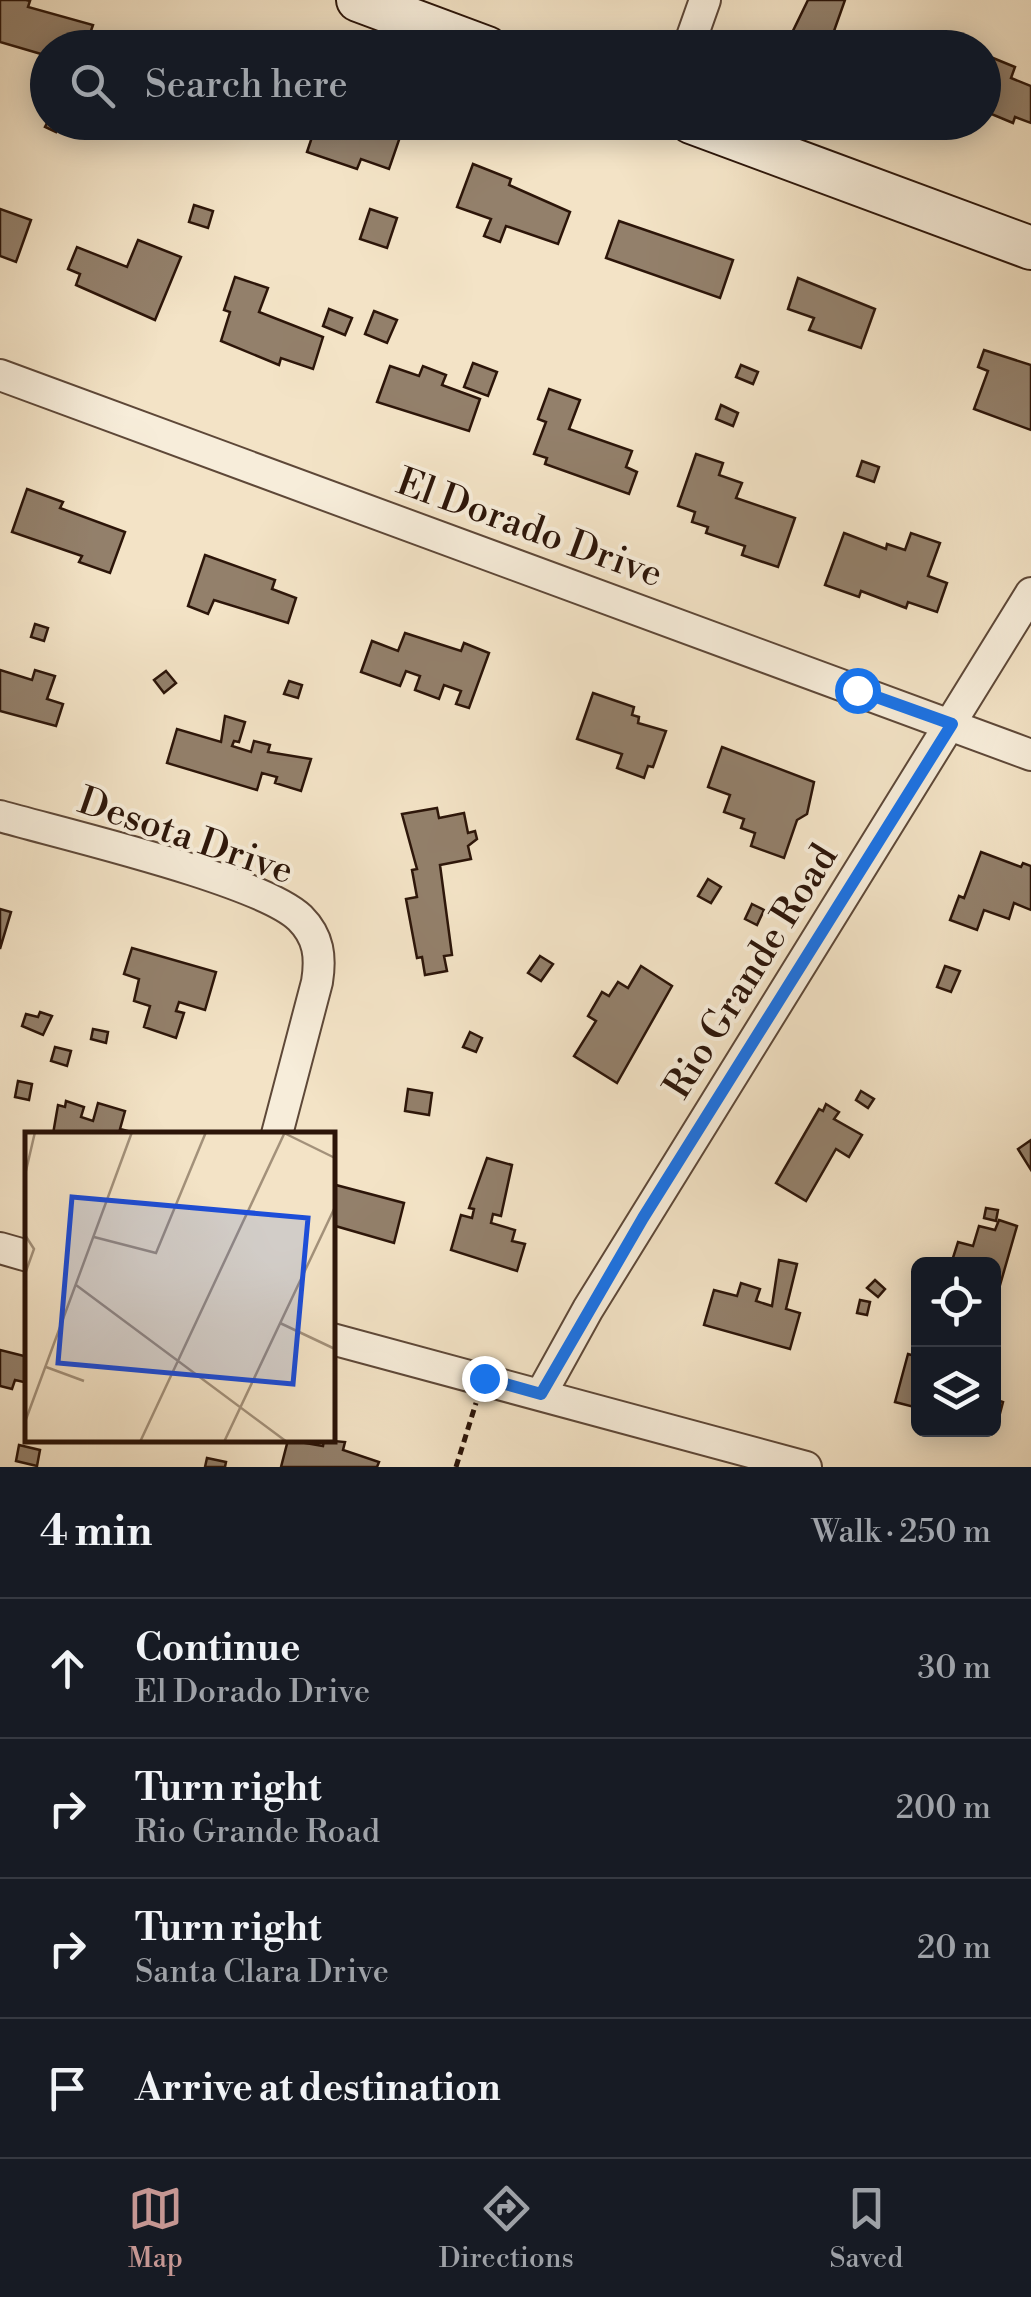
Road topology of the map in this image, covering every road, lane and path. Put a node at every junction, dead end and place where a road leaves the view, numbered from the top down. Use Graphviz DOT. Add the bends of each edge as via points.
graph roads {
  1 [pos="358,0"];
  2 [pos="705,0"];
  3 [pos="439,30"];
  4 [pos="694,30"];
  5 [pos="740,140"];
  6 [pos="1031,248"];
  7 [pos="0,375"];
  8 [pos="1031,594"];
  9 [pos="952,724"];
  10 [pos="1031,755"];
  11 [pos="0,816"];
  12 [pos="278,1132"];
  13 [pos="0,1248"];
  14 [pos="25,1255"];
  15 [pos="335,1340"];
  16 [pos="484,1378"];
  17 [pos="541,1394"];
  18 [pos="456,1467"];
  19 [pos="806,1467"];
  1 -- 3 [label="street"];
  2 -- 4 [label="street"];
  5 -- 6 [label="street"];
  7 -- 9 [label="street, El Dorado Drive"];
  8 -- 9 [label="street, Rio Grande Road"];
  9 -- 10 [label="street, El Dorado Drive"];
  9 -- 17 [label="street, Rio Grande Road"];
  11 -- 12 [label="street, Desota Drive" via="242,888 299,916 314,934 320,964"];
  13 -- 14 [label="street"];
  15 -- 16 [label="street"];
  16 -- 17 [label="street"];
  16 -- 18 [label="path"];
  17 -- 19 [label="street"];
}
